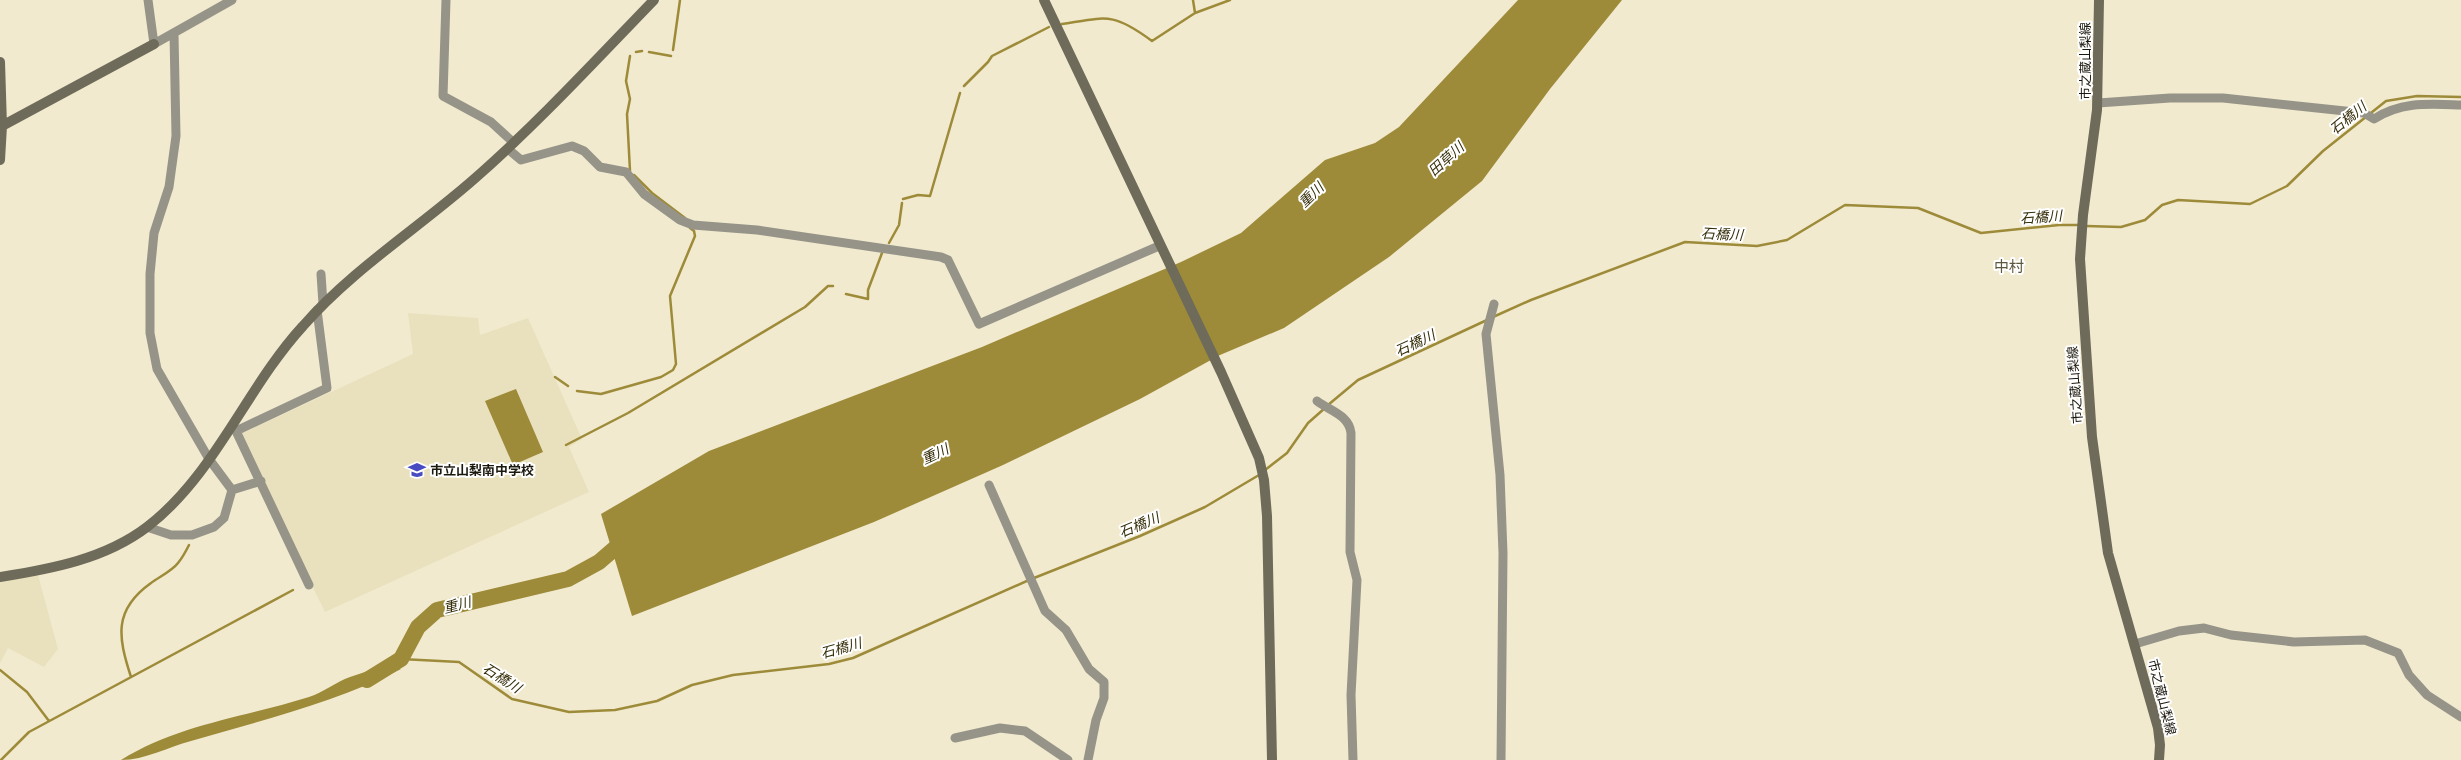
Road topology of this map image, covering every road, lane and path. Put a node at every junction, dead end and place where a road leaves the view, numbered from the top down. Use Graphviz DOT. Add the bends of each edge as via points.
graph roads {
  1 [pos="148,0"];
  2 [pos="232,0"];
  3 [pos="446,0"];
  4 [pos="654,0"];
  5 [pos="1044,0"];
  6 [pos="2099,0"];
  7 [pos="174,34"];
  8 [pos="154,44"];
  9 [pos="0,62"];
  10 [pos="2098,103"];
  11 [pos="2461,105"];
  12 [pos="1,127"];
  13 [pos="511,146"];
  14 [pos="0,160"];
  15 [pos="1159,246"];
  16 [pos="321,274"];
  17 [pos="1494,304"];
  18 [pos="320,307"];
  19 [pos="1318,401"];
  20 [pos="209,459"];
  21 [pos="261,480"];
  22 [pos="989,485"];
  23 [pos="232,490"];
  24 [pos="147,527"];
  25 [pos="0,577"];
  26 [pos="309,585"];
  27 [pos="2135,644"];
  28 [pos="2461,717"];
  29 [pos="955,738"];
  30 [pos="1068,760"];
  31 [pos="1088,760"];
  32 [pos="1272,760"];
  33 [pos="1353,760"];
  34 [pos="1501,760"];
  35 [pos="2159,760"];
  1 -- 8 [label="street"];
  2 -- 7 [label="street"];
  3 -- 13 [label="street" via="443,96 491,122"];
  4 -- 13 [label="street"];
  5 -- 15 [label="street"];
  6 -- 10 [label="street, 市之蔵山梨線"];
  7 -- 8 [label="street"];
  7 -- 20 [label="street" via="176,136 169,187 154,233 150,274 150,333 157,369"];
  8 -- 12 [label="street"];
  9 -- 12 [label="street"];
  10 -- 11 [label="street" via="2170,98 2223,98 2368,115 2374,118 2389,109 2408,106"];
  10 -- 27 [label="street, 市之蔵山梨線" via="2082,224 2080,259 2083,316 2092,438 2108,553"];
  12 -- 14 [label="street"];
  13 -- 15 [label="street" via="521,160 572,146 584,150 600,168 626,172 644,194 680,220 693,225 757,230 941,256 948,260 979,324"];
  13 -- 18 [label="street" via="436,212"];
  15 -- 32 [label="street" via="1221,372 1259,458 1264,480 1270,613"];
  16 -- 18 [label="street"];
  17 -- 34 [label="street" via="1486,334 1500,475 1503,553"];
  18 -- 20 [label="street" via="281,351"];
  18 -- 21 [label="street" via="327,388 236,431"];
  19 -- 33 [label="street" via="1328,410 1344,417 1350,424 1351,433 1350,552 1357,580 1351,694"];
  20 -- 23 [label="street"];
  20 -- 24 [label="street" via="184,491"];
  21 -- 23 [label="street"];
  21 -- 26 [label="street"];
  22 -- 31 [label="street" via="1044,611 1066,630 1088,670 1104,682 1104,698 1096,720"];
  23 -- 24 [label="street" via="224,518 214,527 192,535 171,535"];
  24 -- 25 [label="street" via="120,544 91,556 37,571"];
  27 -- 28 [label="street" via="2179,631 2204,628 2231,635 2294,642 2365,640 2398,652 2409,675 2427,695"];
  27 -- 35 [label="street, 市之蔵山梨線" via="2158,728"];
  29 -- 30 [label="street" via="1000,728 1025,731"];
}
